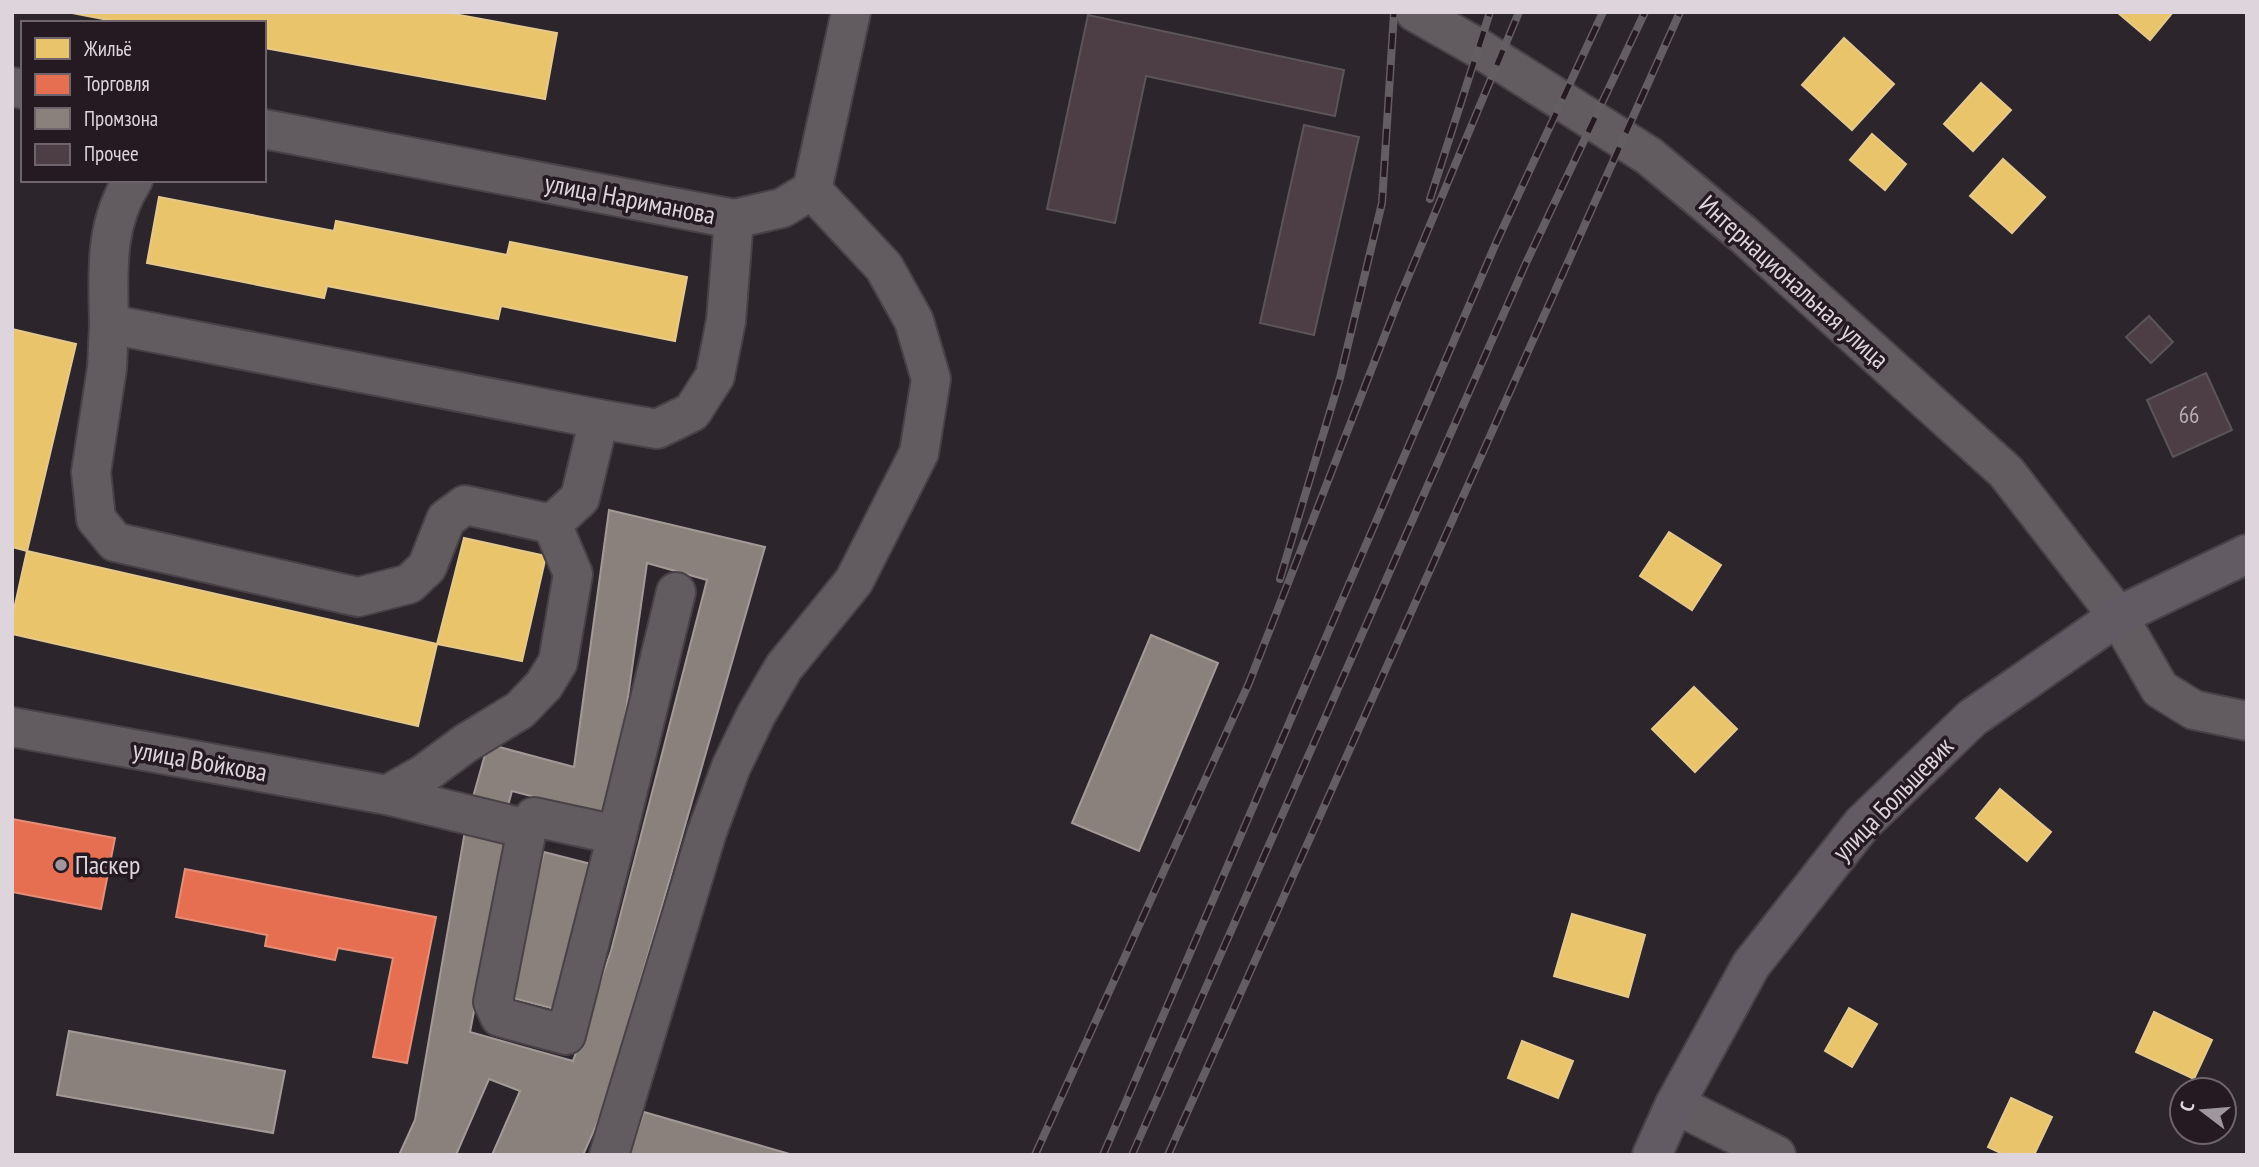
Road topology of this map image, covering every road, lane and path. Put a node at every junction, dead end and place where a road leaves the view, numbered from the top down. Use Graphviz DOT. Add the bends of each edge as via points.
graph roads {
  1 [pos="851,12"];
  2 [pos="1415,12"];
  3 [pos="266,129"];
  4 [pos="132,182"];
  5 [pos="812,190"];
  6 [pos="734,219"];
  7 [pos="109,324"];
  8 [pos="599,419"];
  9 [pos="552,524"];
  10 [pos="2247,554"];
  11 [pos="676,592"];
  12 [pos="2118,617"];
  13 [pos="2247,721"];
  14 [pos="12,727"];
  15 [pos="387,795"];
  16 [pos="527,830"];
  17 [pos="617,835"];
  18 [pos="1675,1104"];
  19 [pos="609,1155"];
  20 [pos="1652,1155"];
  21 [pos="1776,1155"];
  1 -- 5 [label="street"];
  2 -- 12 [label="street, Интернациональная улица" via="1650,156 1744,235 2006,472"];
  3 -- 6 [label="street, улица Нариманова"];
  4 -- 7 [label="street" via="120,200 108,256"];
  5 -- 6 [label="street, улица Нариманова" via="782,208"];
  5 -- 19 [label="street" via="884,267 914,321 931,379 919,453 854,581 784,667 755,715 732,767 707,832"];
  6 -- 8 [label="street" via="726,321 715,376 692,412 657,429"];
  7 -- 8 [label="street"];
  7 -- 9 [label="street" via="91,472 96,519 115,542 358,597 409,584 427,567 446,519 466,505"];
  8 -- 9 [label="street" via="580,498"];
  9 -- 15 [label="street" via="573,574 558,662 551,674 520,710"];
  10 -- 12 [label="main road, улица Большевик"];
  11 -- 17 [label="street"];
  12 -- 13 [label="street, Интернациональная улица" via="2160,690 2194,710"];
  12 -- 18 [label="main road, улица Большевик" via="1972,718 1862,824 1751,965"];
  14 -- 15 [label="street, улица Войкова"];
  15 -- 16 [label="street, улица Войкова"];
  16 -- 17 [label="street" via="534,817"];
  16 -- 17 [label="street" via="493,1002 499,1017 566,1035"];
  18 -- 20 [label="main road, улица Большевик"];
  18 -- 21 [label="street"];
}
